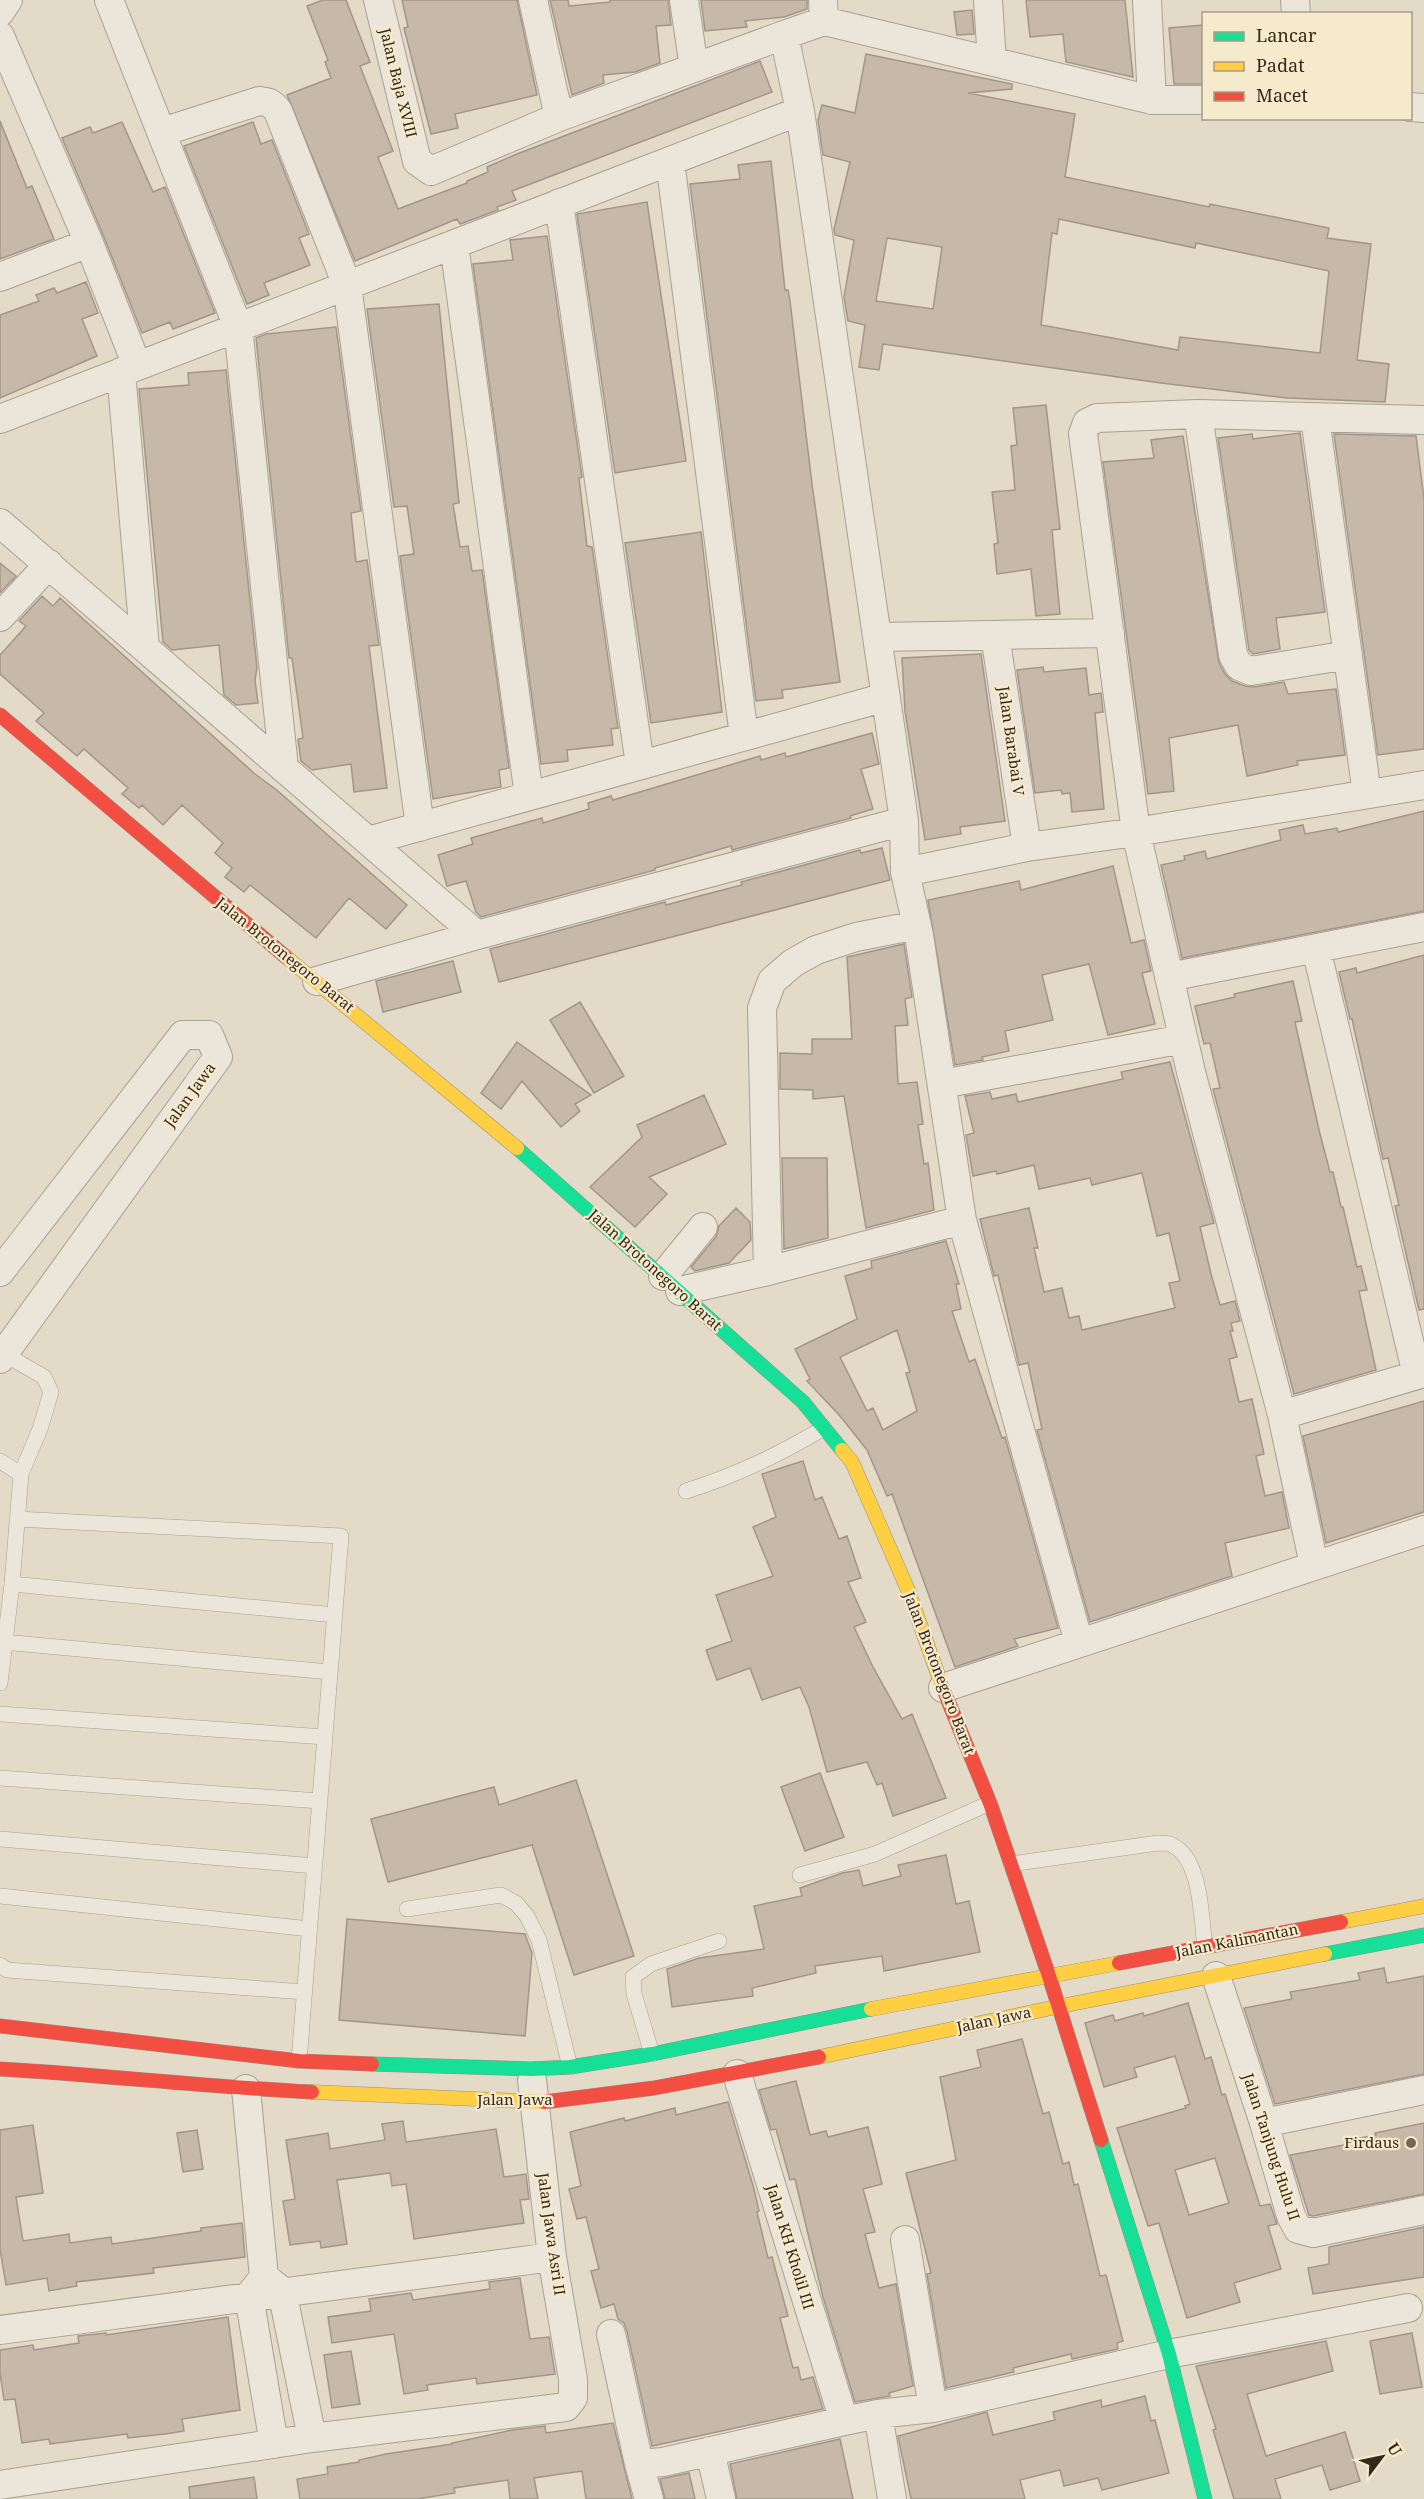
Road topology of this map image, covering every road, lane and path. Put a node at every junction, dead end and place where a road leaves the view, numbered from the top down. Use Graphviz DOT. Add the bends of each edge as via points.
graph roads {
  1 [pos="8,0"];
  2 [pos="109,0"];
  3 [pos="378,0"];
  4 [pos="533,0"];
  5 [pos="684,0"];
  6 [pos="988,0"];
  7 [pos="1147,0"];
  8 [pos="823,10"];
  9 [pos="0,12"];
  10 [pos="784,35"];
  11 [pos="0,36"];
  12 [pos="992,61"];
  13 [pos="694,68"];
  14 [pos="1152,100"];
  15 [pos="1202,100"];
  16 [pos="800,111"];
  17 [pos="559,117"];
  18 [pos="162,132"];
  19 [pos="670,161"];
  20 [pos="559,203"];
  21 [pos="89,243"];
  22 [pos="454,244"];
  23 [pos="0,277"];
  24 [pos="347,285"];
  25 [pos="238,327"];
  26 [pos="129,369"];
  27 [pos="1198,414"];
  28 [pos="1315,418"];
  29 [pos="0,419"];
  30 [pos="1424,420"];
  31 [pos="0,523"];
  32 [pos="48,564"];
  33 [pos="0,617"];
  34 [pos="1110,633"];
  35 [pos="995,635"];
  36 [pos="877,637"];
  37 [pos="145,648"];
  38 [pos="1348,655"];
  39 [pos="886,697"];
  40 [pos="0,715"];
  41 [pos="744,736"];
  42 [pos="640,765"];
  43 [pos="284,768"];
  44 [pos="1424,784"];
  45 [pos="1366,794"];
  46 [pos="529,796"];
  47 [pos="904,821"];
  48 [pos="420,827"];
  49 [pos="1136,832"];
  50 [pos="368,841"];
  51 [pos="1027,847"];
  52 [pos="905,872"];
  53 [pos="916,925"];
  54 [pos="1424,927"];
  55 [pos="477,935"];
  56 [pos="1316,948"];
  57 [pos="1169,977"];
  58 [pos="317,981"];
  59 [pos="1183,1039"];
  60 [pos="942,1084"];
  61 [pos="962,1220"];
  62 [pos="703,1227"];
  63 [pos="768,1271"];
  64 [pos="0,1272"];
  65 [pos="671,1283"];
  66 [pos="2,1356"];
  67 [pos="1420,1374"];
  68 [pos="1282,1416"];
  69 [pos="824,1428"];
  70 [pos="0,1461"];
  71 [pos="21,1474"];
  72 [pos="686,1491"];
  73 [pos="17,1519"];
  74 [pos="1424,1530"];
  75 [pos="1314,1565"];
  76 [pos="12,1584"];
  77 [pos="335,1615"];
  78 [pos="3,1642"];
  79 [pos="1079,1643"];
  80 [pos="330,1671"];
  81 [pos="0,1683"];
  82 [pos="943,1688"];
  83 [pos="0,1714"];
  84 [pos="325,1737"];
  85 [pos="0,1778"];
  86 [pos="320,1801"];
  87 [pos="990,1803"];
  88 [pos="0,1839"];
  89 [pos="1011,1864"];
  90 [pos="315,1866"];
  91 [pos="800,1875"];
  92 [pos="0,1896"];
  93 [pos="1424,1906"];
  94 [pos="407,1909"];
  95 [pos="310,1929"];
  96 [pos="1424,1935"];
  97 [pos="719,1941"];
  98 [pos="1205,1947"];
  99 [pos="0,1965"];
  100 [pos="1049,1976"];
  101 [pos="1216,1976"];
  102 [pos="304,1992"];
  103 [pos="1059,2007"];
  104 [pos="0,2026"];
  105 [pos="652,2054"];
  106 [pos="299,2061"];
  107 [pos="570,2067"];
  108 [pos="0,2069"];
  109 [pos="531,2069"];
  110 [pos="737,2074"];
  111 [pos="246,2089"];
  112 [pos="1424,2090"];
  113 [pos="534,2103"];
  114 [pos="1264,2123"];
  115 [pos="1424,2210"];
  116 [pos="905,2240"];
  117 [pos="552,2257"];
  118 [pos="265,2288"];
  119 [pos="1416,2307"];
  120 [pos="0,2330"];
  121 [pos="611,2334"];
  122 [pos="1169,2354"];
  123 [pos="933,2408"];
  124 [pos="878,2414"];
  125 [pos="844,2421"];
  126 [pos="312,2438"];
  127 [pos="274,2444"];
  128 [pos="710,2451"];
  129 [pos="639,2464"];
  130 [pos="0,2485"];
  131 [pos="649,2499"];
  132 [pos="721,2499"];
  133 [pos="892,2499"];
  134 [pos="1205,2499"];
  1 -- 9 [label="street"];
  2 -- 18 [label="street"];
  3 -- 17 [label="street, Jalan Baja XVIII" via="420,165 432,171"];
  4 -- 17 [label="street"];
  5 -- 13 [label="street"];
  6 -- 12 [label="street"];
  7 -- 14 [label="street"];
  8 -- 10 [label="street"];
  8 -- 12 [label="street"];
  10 -- 13 [label="street"];
  10 -- 16 [label="street"];
  11 -- 21 [label="street"];
  12 -- 14 [label="street"];
  13 -- 17 [label="street"];
  14 -- 15 [label="street"];
  16 -- 19 [label="street"];
  16 -- 36 [label="street"];
  18 -- 24 [label="street" via="259,101 273,105"];
  18 -- 25 [label="street"];
  19 -- 20 [label="street"];
  19 -- 41 [label="street"];
  20 -- 22 [label="street"];
  20 -- 42 [label="street"];
  21 -- 23 [label="street"];
  21 -- 26 [label="street"];
  22 -- 24 [label="street"];
  22 -- 46 [label="street"];
  24 -- 25 [label="street"];
  24 -- 48 [label="street"];
  25 -- 26 [label="street"];
  25 -- 43 [label="street"];
  26 -- 29 [label="street"];
  26 -- 37 [label="street"];
  27 -- 28 [label="street"];
  27 -- 34 [label="street" via="1097,418 1083,428"];
  27 -- 38 [label="street" via="1233,655 1239,666 1251,671"];
  28 -- 30 [label="street"];
  28 -- 38 [label="street"];
  31 -- 32 [label="street"];
  32 -- 33 [label="street"];
  32 -- 37 [label="street"];
  34 -- 35 [label="street"];
  34 -- 49 [label="street"];
  35 -- 36 [label="street"];
  35 -- 51 [label="street, Jalan Barabai V"];
  36 -- 39 [label="street"];
  37 -- 43 [label="street"];
  38 -- 45 [label="street"];
  39 -- 41 [label="street"];
  39 -- 47 [label="street"];
  40 -- 58 [label="main road, Jalan Brotonegoro Barat"];
  41 -- 42 [label="street"];
  42 -- 46 [label="street"];
  43 -- 50 [label="street"];
  44 -- 45 [label="street"];
  45 -- 49 [label="street"];
  46 -- 48 [label="street"];
  47 -- 52 [label="street"];
  47 -- 55 [label="street"];
  48 -- 50 [label="street"];
  49 -- 51 [label="street"];
  49 -- 57 [label="street"];
  50 -- 55 [label="street"];
  51 -- 52 [label="street"];
  52 -- 53 [label="street"];
  53 -- 60 [label="street"];
  53 -- 63 [label="street" via="816,950 772,981 762,1008"];
  54 -- 56 [label="street"];
  55 -- 58 [label="street"];
  56 -- 57 [label="street"];
  56 -- 67 [label="street"];
  57 -- 59 [label="street"];
  58 -- 65 [label="main road, Jalan Brotonegoro Barat" via="492,1126"];
  59 -- 60 [label="street"];
  59 -- 68 [label="street"];
  60 -- 61 [label="street"];
  61 -- 63 [label="street"];
  61 -- 79 [label="street"];
  62 -- 65 [label="street"];
  63 -- 65 [label="street"];
  64 -- 66 [label="street, Jalan Jawa" via="183,1035 209,1035 218,1057"];
  65 -- 69 [label="main road, Jalan Brotonegoro Barat" via="803,1402"];
  66 -- 71 [label="lane" via="44,1377 51,1392"];
  67 -- 68 [label="street"];
  68 -- 75 [label="street"];
  69 -- 72 [label="lane" via="729,1478"];
  69 -- 82 [label="main road, Jalan Brotonegoro Barat" via="852,1462 908,1590"];
  70 -- 71 [label="lane"];
  71 -- 73 [label="lane"];
  73 -- 76 [label="lane"];
  73 -- 77 [label="lane" via="341,1536"];
  74 -- 75 [label="street"];
  75 -- 79 [label="street"];
  76 -- 77 [label="lane"];
  76 -- 78 [label="lane"];
  77 -- 80 [label="lane"];
  78 -- 80 [label="lane"];
  78 -- 81 [label="lane"];
  79 -- 82 [label="street"];
  80 -- 84 [label="lane"];
  82 -- 87 [label="main road, Jalan Brotonegoro Barat"];
  83 -- 84 [label="lane"];
  84 -- 86 [label="lane"];
  85 -- 86 [label="lane"];
  86 -- 90 [label="lane"];
  87 -- 89 [label="main road, Jalan Brotonegoro Barat"];
  87 -- 91 [label="lane" via="875,1854"];
  88 -- 90 [label="lane"];
  89 -- 98 [label="lane" via="1158,1843 1173,1845 1196,1875"];
  89 -- 100 [label="main road, Jalan Brotonegoro Barat"];
  90 -- 95 [label="lane"];
  92 -- 95 [label="lane"];
  93 -- 98 [label="main road, Jalan Kalimantan"];
  94 -- 107 [label="lane" via="501,1895 516,1903 539,1941"];
  95 -- 102 [label="lane"];
  96 -- 101 [label="main road, Jalan Kalimantan"];
  97 -- 105 [label="lane" via="651,1964 633,1977 634,1994"];
  98 -- 100 [label="main road, Jalan Kalimantan"];
  99 -- 102 [label="lane" via="7,1970"];
  100 -- 103 [label="main road, Jalan Brotonegoro Barat"];
  100 -- 105 [label="main road, Jalan Jawa"];
  101 -- 103 [label="main road, Jalan Kalimantan"];
  101 -- 114 [label="street, Jalan Tanjung Hulu II"];
  102 -- 106 [label="lane"];
  103 -- 110 [label="main road, Jalan Jawa"];
  103 -- 122 [label="main road, Jalan Brotonegoro Barat"];
  104 -- 106 [label="main road, Jalan Jawa"];
  105 -- 107 [label="main road, Jalan Jawa"];
  106 -- 109 [label="main road, Jalan Jawa"];
  107 -- 109 [label="main road, Jalan Jawa"];
  108 -- 111 [label="main road, Jalan Jawa"];
  109 -- 113 [label="street, Jalan Jawa Asri II"];
  110 -- 113 [label="main road, Jalan Jawa"];
  110 -- 125 [label="street, Jalan KH Kholil III"];
  111 -- 113 [label="main road, Jalan Jawa"];
  111 -- 118 [label="street"];
  112 -- 114 [label="street"];
  113 -- 117 [label="street, Jalan Jawa Asri II"];
  114 -- 115 [label="street, Jalan Tanjung Hulu II" via="1298,2229 1313,2233"];
  116 -- 123 [label="street"];
  117 -- 118 [label="street"];
  117 -- 126 [label="street, Jalan Jawa Asri II" via="573,2379 573,2398 566,2407"];
  118 -- 120 [label="street"];
  118 -- 126 [label="street"];
  118 -- 127 [label="street"];
  119 -- 122 [label="street"];
  121 -- 129 [label="street"];
  122 -- 123 [label="street"];
  122 -- 134 [label="main road, Jalan Brotonegoro Barat"];
  123 -- 124 [label="street"];
  124 -- 125 [label="street"];
  124 -- 133 [label="street"];
  125 -- 128 [label="street"];
  126 -- 127 [label="street"];
  127 -- 130 [label="street"];
  128 -- 129 [label="street"];
  128 -- 132 [label="street"];
  129 -- 131 [label="street"];
}
